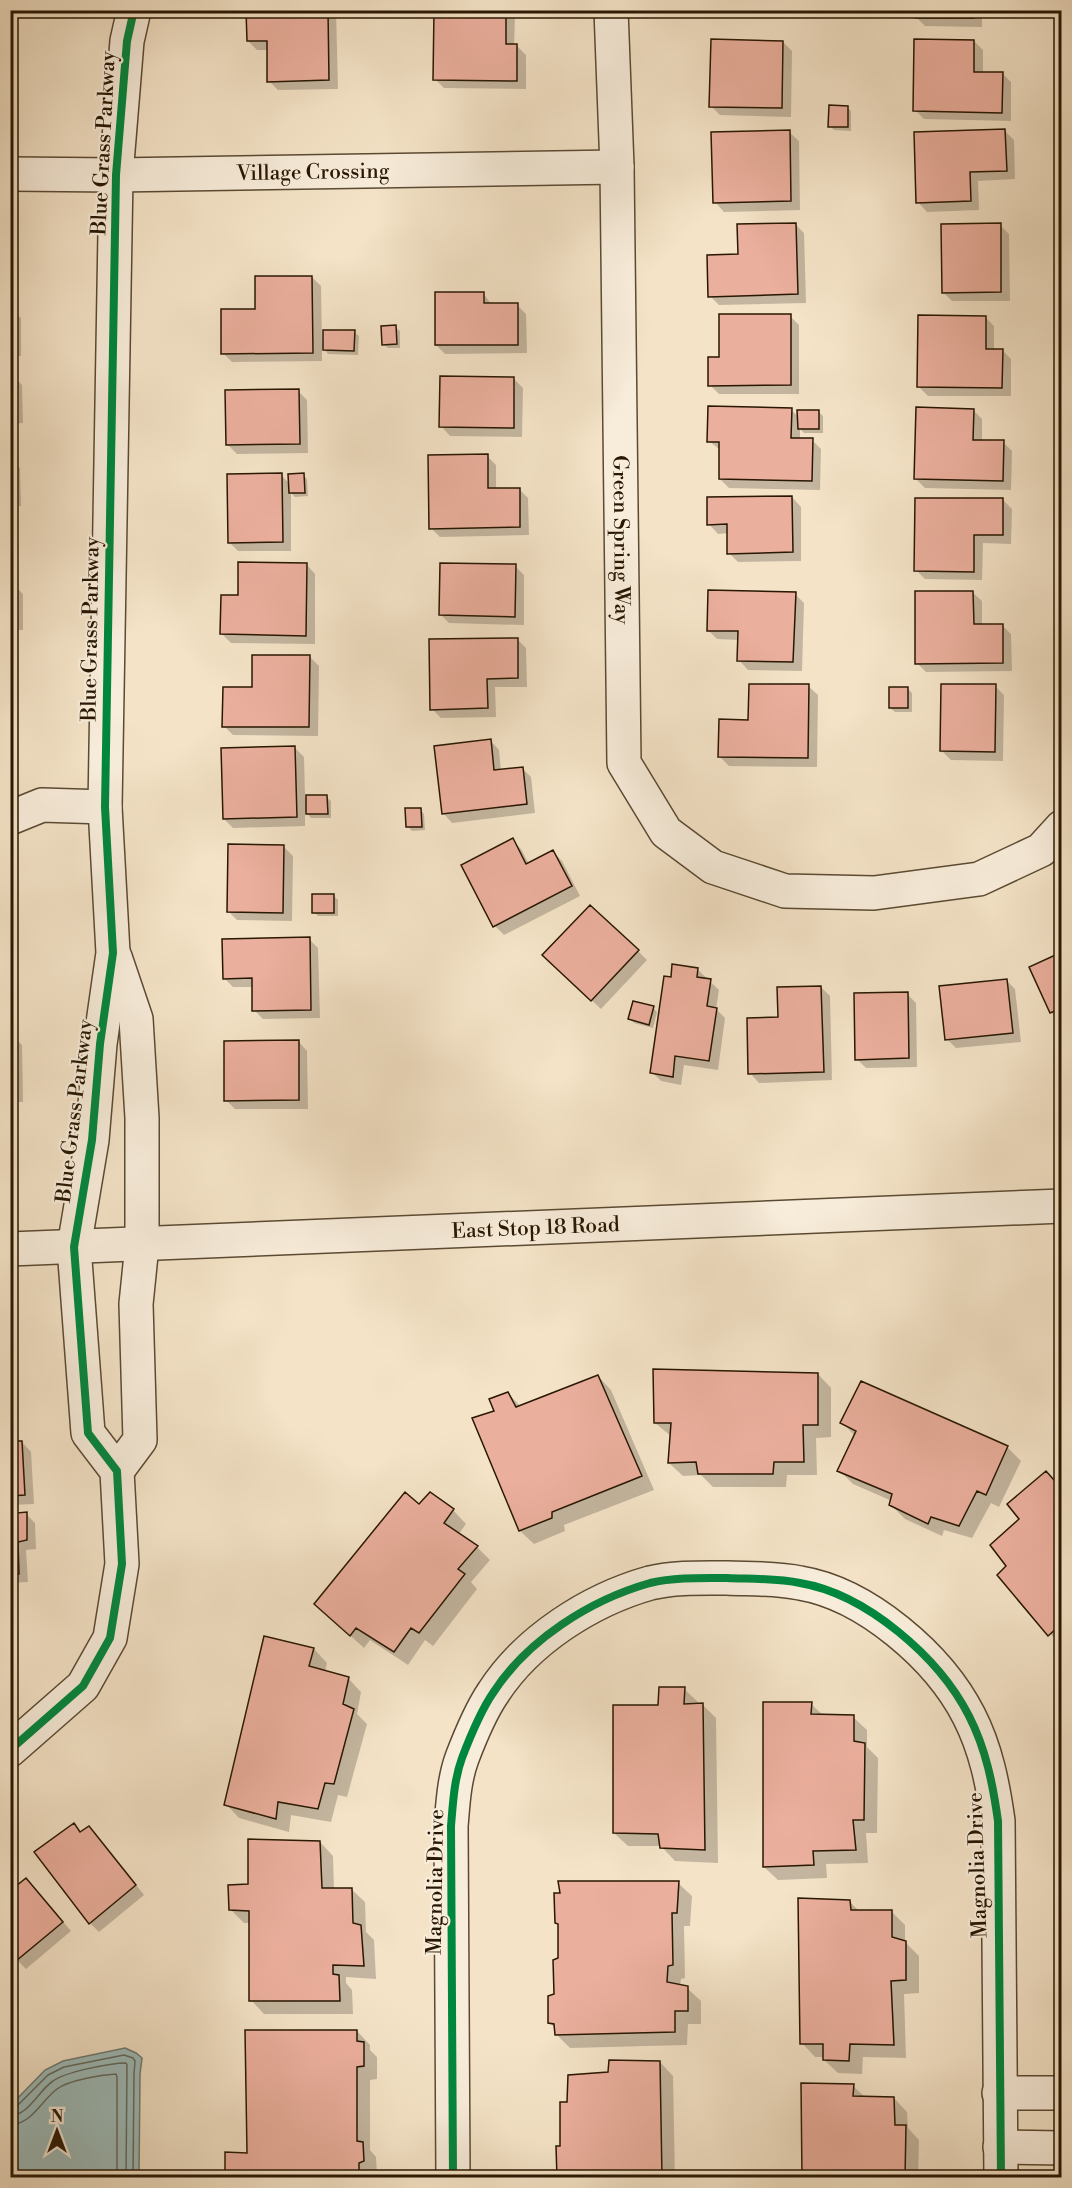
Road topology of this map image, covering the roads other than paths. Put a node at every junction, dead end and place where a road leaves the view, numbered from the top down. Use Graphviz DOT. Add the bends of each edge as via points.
graph roads {
  1 [pos="134,10"];
  2 [pos="611,10"];
  3 [pos="617,167"];
  4 [pos="10,174"];
  5 [pos="116,175"];
  6 [pos="105,807"];
  7 [pos="10,818"];
  8 [pos="1062,827"];
  9 [pos="113,953"];
  10 [pos="1062,1206"];
  11 [pos="142,1245"];
  12 [pos="74,1247"];
  13 [pos="10,1249"];
  14 [pos="117,1471"];
  15 [pos="10,1750"];
  16 [pos="999,2093"];
  17 [pos="1062,2093"];
  18 [pos="1062,2148"];
  19 [pos="1001,2163"];
  20 [pos="453,2178"];
  1 -- 5 [label="street, Blue Grass Parkway" via="127,40"];
  2 -- 3 [label="street, Green Spring Way"];
  3 -- 5 [label="street, Village Crossing"];
  3 -- 8 [label="street, Green Spring Way" via="624,763 666,832 713,867 785,891 874,892 979,879 1041,850"];
  4 -- 5 [label="street, Village Crossing"];
  5 -- 6 [label="street, Blue Grass Parkway"];
  6 -- 7 [label="street" via="42,805"];
  6 -- 9 [label="street, Blue Grass Parkway"];
  9 -- 11 [label="street, Blue Grass Parkway" via="136,1019 142,1118"];
  9 -- 12 [label="street, Blue Grass Parkway" via="92,1140"];
  10 -- 11 [label="street, East Stop 18 Road"];
  11 -- 12 [label="street, East Stop 18 Road"];
  11 -- 14 [label="street, Blue Grass Parkway" via="136,1304 140,1440"];
  12 -- 13 [label="street, East Stop 18 Road"];
  12 -- 14 [label="street, Blue Grass Parkway" via="88,1433"];
  14 -- 15 [label="street" via="122,1564 110,1638 83,1686"];
  16 -- 17 [label="street"];
  16 -- 19 [label="street, Magnolia Drive"];
  16 -- 20 [label="street, Magnolia Drive" via="998,1821 993,1784 969,1715 930,1660 906,1637 842,1595 801,1583 683,1578 621,1593 560,1624 511,1670 493,1693 462,1760 451,1826"];
  18 -- 19 [label="street"];
}
